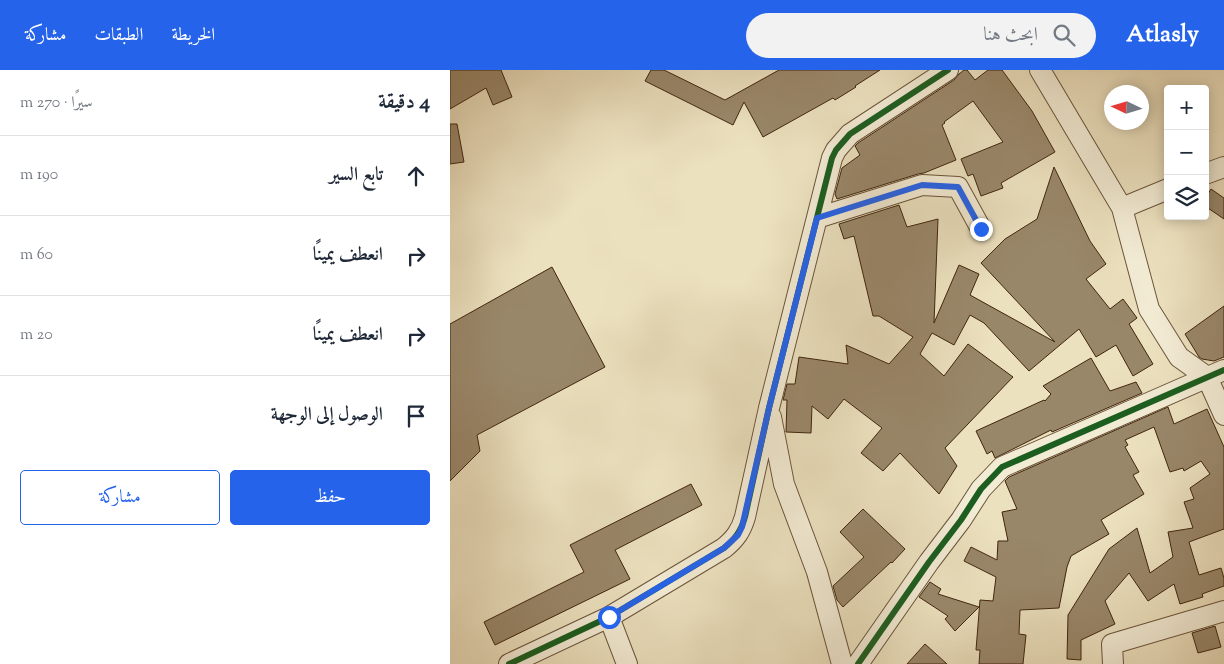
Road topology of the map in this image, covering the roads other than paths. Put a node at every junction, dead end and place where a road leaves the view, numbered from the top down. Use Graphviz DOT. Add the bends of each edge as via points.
graph roads {
  1 [pos="948,70"];
  2 [pos="1040,70"];
  3 [pos="1224,167"];
  4 [pos="1209,173"];
  5 [pos="1164,191"];
  6 [pos="1122,208"];
  7 [pos="817,218"];
  8 [pos="981,229"];
  9 [pos="1216,373"];
  10 [pos="769,408"];
  11 [pos="1224,416"];
  12 [pos="1224,611"];
  13 [pos="609,617"];
  14 [pos="509,664"];
  15 [pos="627,664"];
  16 [pos="842,664"];
  17 [pos="858,664"];
  18 [pos="1113,664"];
  1 -- 7 [label="street" via="841,143 832,158"];
  2 -- 6 [label="street"];
  3 -- 4 [label="street"];
  5 -- 6 [label="street"];
  6 -- 9 [label="street" via="1148,310 1179,358"];
  7 -- 8 [label="street" via="922,185 958,187"];
  7 -- 10 [label="street"];
  9 -- 11 [label="street"];
  9 -- 17 [label="street" via="1002,467 981,490"];
  10 -- 13 [label="street" via="745,517 738,535 724,548"];
  10 -- 16 [label="street" via="784,484 817,572"];
  12 -- 18 [label="street" via="1112,644"];
  13 -- 14 [label="street"];
  13 -- 15 [label="street"];
}
